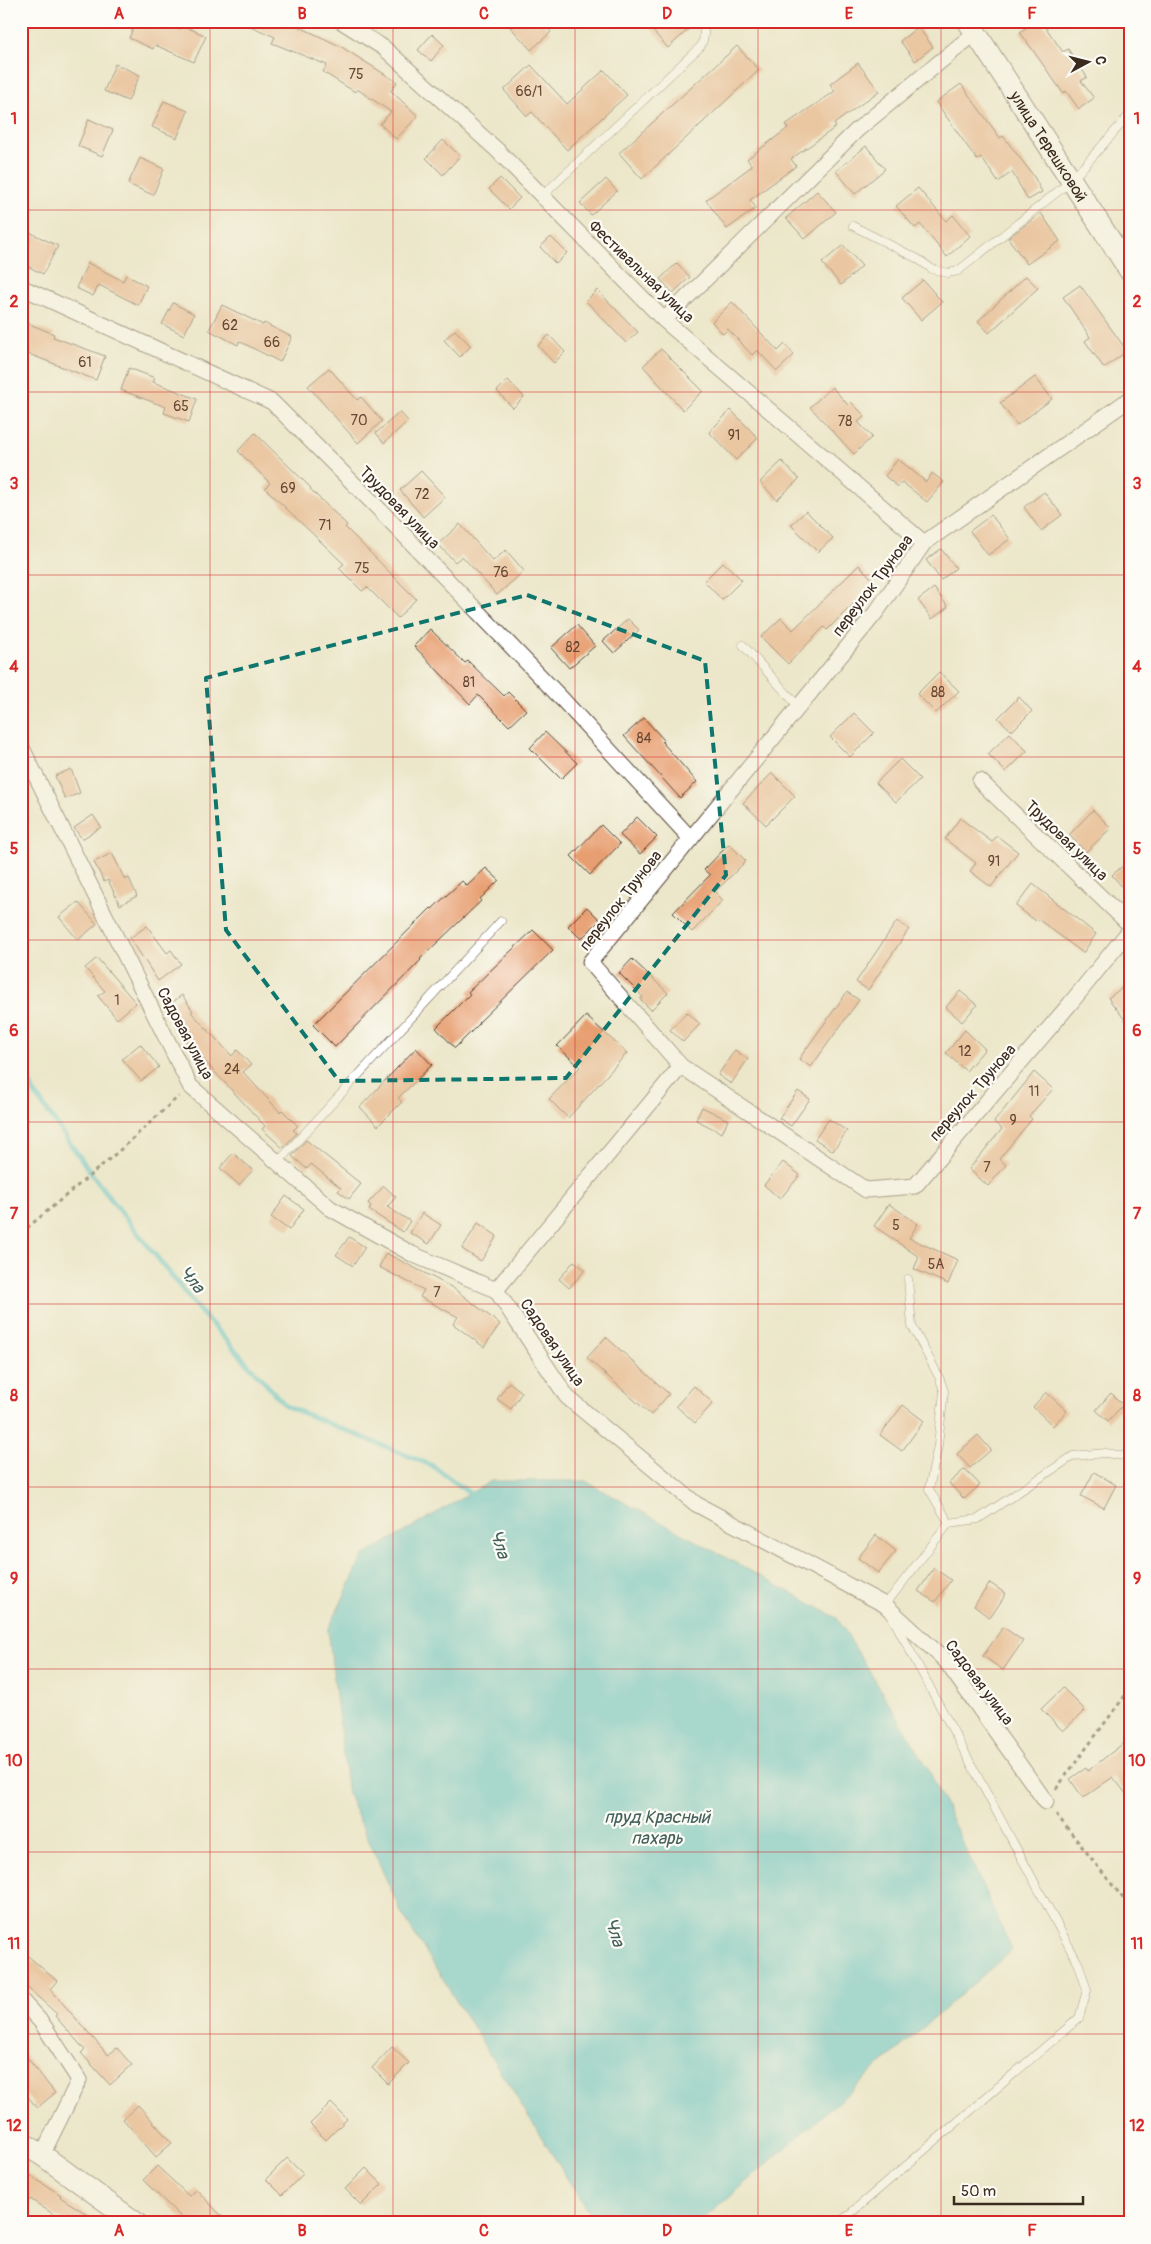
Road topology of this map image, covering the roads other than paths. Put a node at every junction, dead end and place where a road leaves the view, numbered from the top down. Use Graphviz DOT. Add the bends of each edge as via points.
graph roads {
  1 [pos="341,21"];
  2 [pos="699,21"];
  3 [pos="971,27"];
  4 [pos="1130,114"];
  5 [pos="1071,181"];
  6 [pos="542,197"];
  7 [pos="853,226"];
  8 [pos="1130,271"];
  9 [pos="21,287"];
  10 [pos="664,320"];
  11 [pos="1130,399"];
  12 [pos="924,543"];
  13 [pos="743,645"];
  14 [pos="798,706"];
  15 [pos="21,746"];
  16 [pos="980,781"];
  17 [pos="691,839"];
  18 [pos="501,921"];
  19 [pos="1130,925"];
  20 [pos="1130,930"];
  21 [pos="681,1066"];
  22 [pos="278,1162"];
  23 [pos="908,1279"];
  24 [pos="496,1290"];
  25 [pos="1130,1457"];
  26 [pos="950,1523"];
  27 [pos="885,1605"];
  28 [pos="1046,1802"];
  29 [pos="21,2000"];
  30 [pos="21,2142"];
  31 [pos="42,2155"];
  32 [pos="136,2223"];
  33 [pos="839,2223"];
  1 -- 6 [label="street, Фестивальная улица" via="384,48 497,150"];
  2 -- 6 [label="lane" via="705,36 701,46"];
  3 -- 5 [label="street, улица Терешковой"];
  3 -- 10 [label="street" via="857,130"];
  4 -- 5 [label="lane"];
  5 -- 7 [label="lane" via="958,271 948,273 932,269"];
  5 -- 8 [label="street, улица Терешковой"];
  6 -- 10 [label="street, Фестивальная улица"];
  9 -- 17 [label="street, Трудовая улица" via="272,402 556,693"];
  10 -- 12 [label="street, Фестивальная улица"];
  11 -- 12 [label="street, переулок Трунова"];
  12 -- 14 [label="street, переулок Трунова" via="877,611"];
  13 -- 14 [label="lane"];
  14 -- 17 [label="street, переулок Трунова"];
  15 -- 22 [label="street, Садовая улица" via="190,1086"];
  16 -- 19 [label="street, Трудовая улица"];
  17 -- 21 [label="street, переулок Трунова" via="590,962"];
  18 -- 22 [label="lane"];
  20 -- 21 [label="street, переулок Трунова" via="915,1186 866,1190"];
  21 -- 24 [label="street"];
  22 -- 24 [label="street, Садовая улица" via="330,1208 412,1254"];
  23 -- 26 [label="lane" via="912,1326 944,1391 929,1489"];
  24 -- 27 [label="street, Садовая улица" via="567,1397 696,1504"];
  25 -- 26 [label="lane" via="1106,1454 1074,1456 978,1519"];
  26 -- 27 [label="lane"];
  27 -- 28 [label="street, Садовая улица" via="945,1660"];
  27 -- 33 [label="lane" via="1080,1965 1087,1990 1078,2018"];
  29 -- 31 [label="street" via="42,2023 79,2080"];
  30 -- 31 [label="street"];
  31 -- 32 [label="street"];
}
